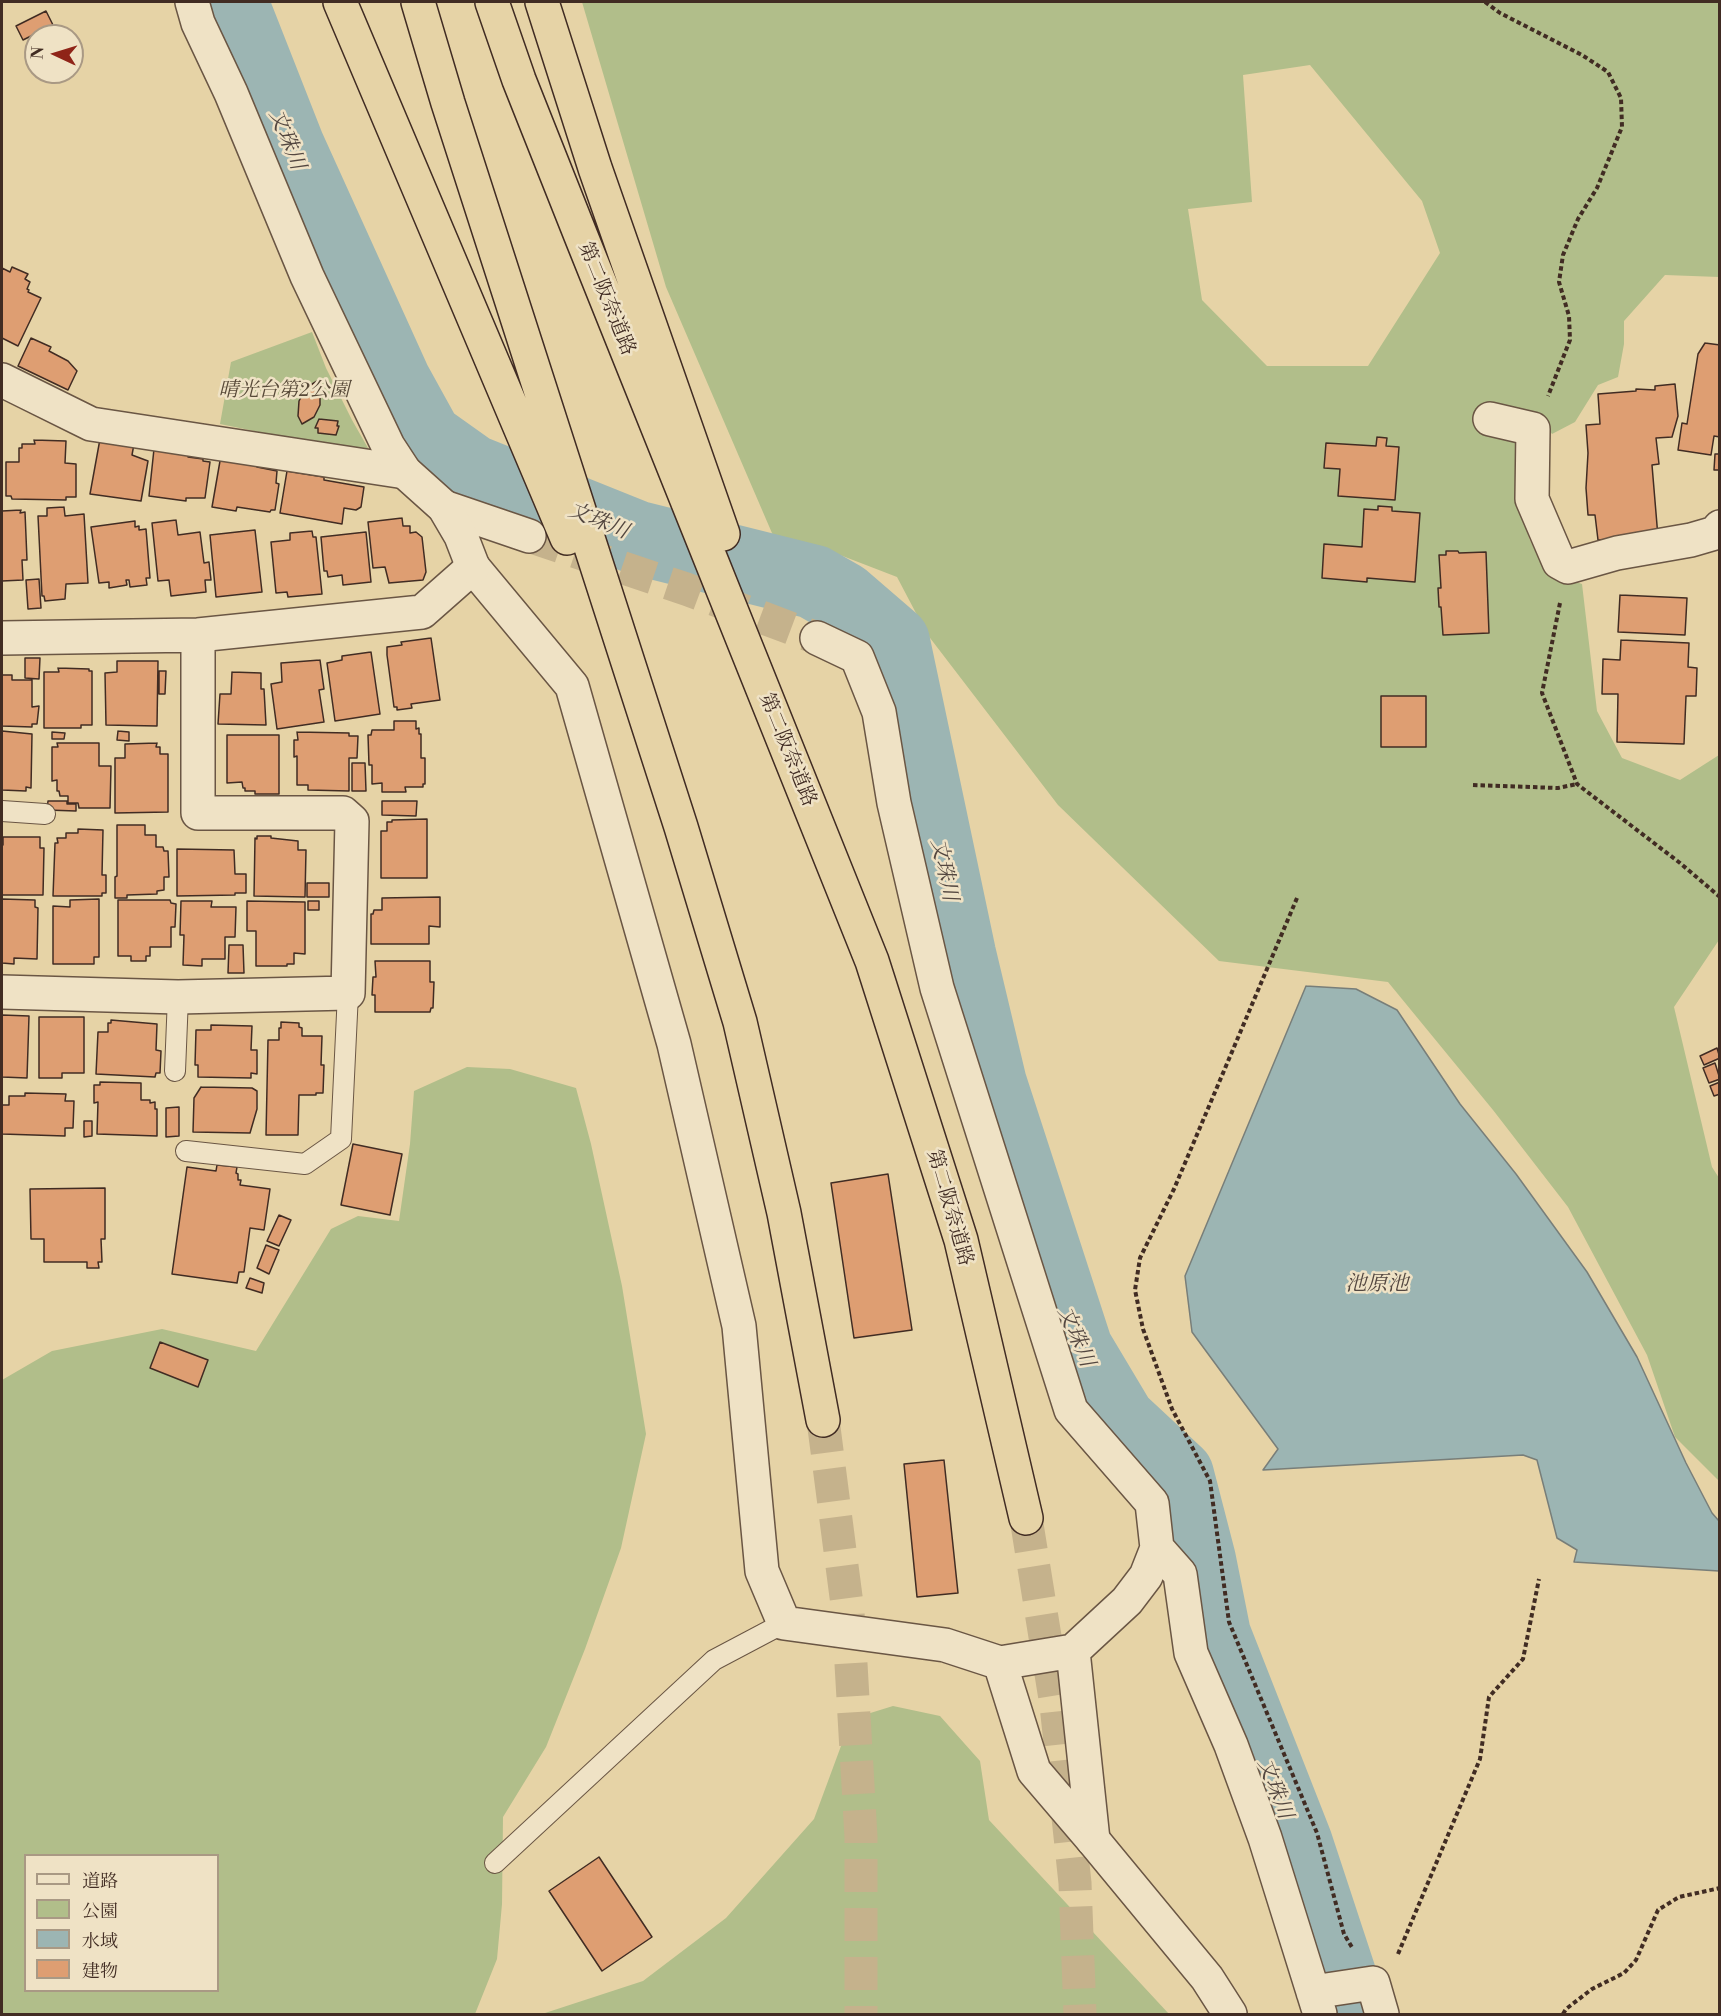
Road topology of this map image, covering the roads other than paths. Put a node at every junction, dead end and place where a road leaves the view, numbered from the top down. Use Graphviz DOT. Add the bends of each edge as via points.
graph roads {
  1 [pos="192,2"];
  2 [pos="340,2"];
  3 [pos="418,2"];
  4 [pos="492,2"];
  5 [pos="542,2"];
  6 [pos="2,380"];
  7 [pos="1490,419"];
  8 [pos="405,472"];
  9 [pos="444,507"];
  10 [pos="1719,527"];
  11 [pos="529,536"];
  12 [pos="473,567"];
  13 [pos="198,635"];
  14 [pos="2,638"];
  15 [pos="817,638"];
  16 [pos="2,811"];
  17 [pos="45,814"];
  18 [pos="681,827"];
  19 [pos="825,844"];
  20 [pos="2,992"];
  21 [pos="348,993"];
  22 [pos="178,997"];
  23 [pos="175,1071"];
  24 [pos="186,1151"];
  25 [pos="823,1420"];
  26 [pos="1026,1518"];
  27 [pos="1157,1548"];
  28 [pos="784,1623"];
  29 [pos="1073,1651"];
  30 [pos="1000,1663"];
  31 [pos="1093,1840"];
  32 [pos="495,1863"];
  33 [pos="1317,2003"];
  34 [pos="1230,2014"];
  35 [pos="1382,2014"];
  1 -- 8 [label="street" via="307,276 387,446"];
  2 -- 18 [label="highway" via="556,511"];
  3 -- 18 [label="highway"];
  4 -- 19 [label="highway, 第二阪奈道路" via="580,236"];
  5 -- 19 [label="highway" via="595,168 783,706"];
  6 -- 8 [label="street" via="91,424"];
  7 -- 10 [label="street" via="1533,429 1532,499 1559,562 1568,567 1617,553 1691,540 1715,533"];
  8 -- 9 [label="street"];
  9 -- 11 [label="street"];
  9 -- 12 [label="street"];
  12 -- 13 [label="street" via="422,612"];
  12 -- 28 [label="street" via="572,686 674,1044 739,1326 762,1571"];
  13 -- 14 [label="street"];
  13 -- 21 [label="street" via="198,813 343,813 352,821"];
  15 -- 27 [label="street" via="857,657 879,712 894,802 937,988 1071,1410 1152,1503"];
  16 -- 17 [label="lane"];
  18 -- 25 [label="highway" via="740,1022 784,1213"];
  19 -- 26 [label="highway, 第二阪奈道路" via="872,962 961,1240"];
  20 -- 22 [label="street"];
  21 -- 22 [label="street"];
  21 -- 24 [label="lane" via="341,1139 305,1164"];
  22 -- 23 [label="lane"];
  27 -- 29 [label="street" via="1146,1576 1127,1601"];
  27 -- 33 [label="street" via="1180,1574 1191,1653 1265,1838"];
  28 -- 30 [label="street" via="945,1645"];
  28 -- 32 [label="lane" via="714,1660"];
  29 -- 30 [label="street"];
  29 -- 31 [label="street"];
  30 -- 31 [label="street" via="1034,1771"];
  31 -- 34 [label="street" via="1207,1978"];
  33 -- 35 [label="street" via="1373,1983"];
}
